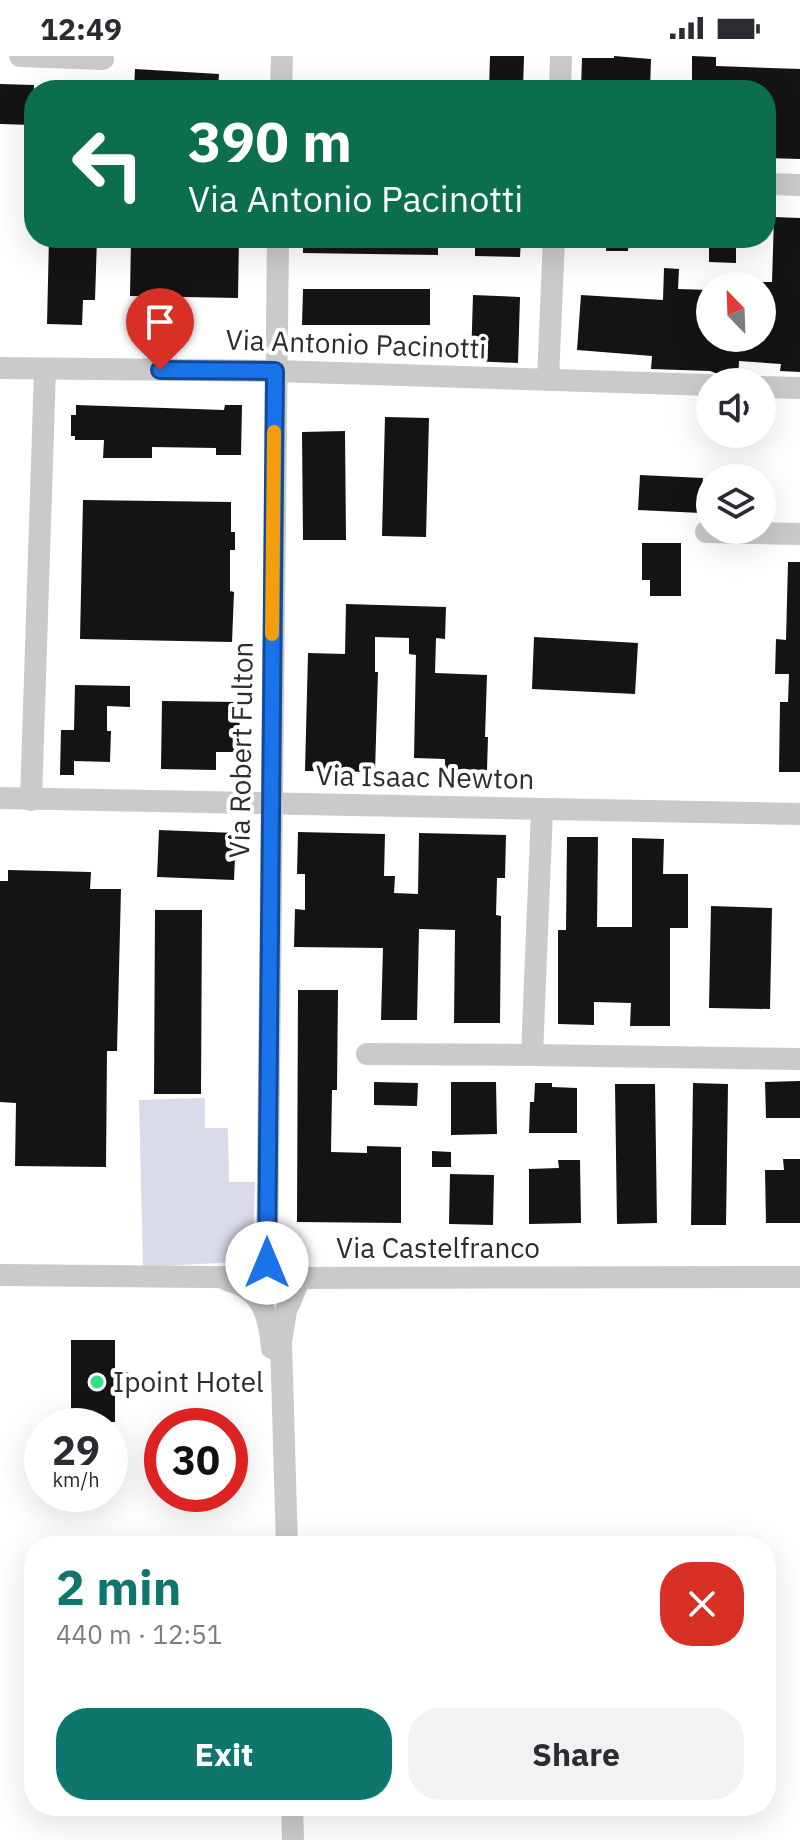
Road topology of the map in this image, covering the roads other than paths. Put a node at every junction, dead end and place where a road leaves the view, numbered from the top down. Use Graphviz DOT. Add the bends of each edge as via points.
graph roads {
  1 [pos="20,56"];
  2 [pos="282,56"];
  3 [pos="561,56"];
  4 [pos="103,59"];
  5 [pos="281,80"];
  6 [pos="560,80"];
  7 [pos="776,184"];
  8 [pos="800,185"];
  9 [pos="278,248"];
  10 [pos="554,248"];
  11 [pos="0,368"];
  12 [pos="45,370"];
  13 [pos="275,371"];
  14 [pos="548,380"];
  15 [pos="696,385"];
  16 [pos="776,387"];
  17 [pos="800,388"];
  18 [pos="776,533"];
  19 [pos="800,534"];
  20 [pos="0,798"];
  21 [pos="31,800"];
  22 [pos="270,803"];
  23 [pos="542,810"];
  24 [pos="800,814"];
  25 [pos="367,1054"];
  26 [pos="532,1055"];
  27 [pos="800,1059"];
  28 [pos="267,1263"];
  29 [pos="0,1275"];
  30 [pos="214,1277"];
  31 [pos="800,1277"];
  32 [pos="300,1278"];
  33 [pos="336,1278"];
  34 [pos="282,1327"];
  35 [pos="282,1405"];
  36 [pos="287,1536"];
  37 [pos="292,1816"];
  38 [pos="293,1840"];
  1 -- 4 [label="street"];
  2 -- 5 [label="street"];
  3 -- 6 [label="street"];
  7 -- 8 [label="street"];
  9 -- 13 [label="street, Via Robert Fulton"];
  10 -- 14 [label="street"];
  11 -- 12 [label="street, Via Antonio Pacinotti"];
  12 -- 13 [label="street, Via Antonio Pacinotti"];
  12 -- 21 [label="street"];
  13 -- 14 [label="street, Via Antonio Pacinotti"];
  13 -- 22 [label="street, Via Robert Fulton"];
  14 -- 15 [label="street, Via Antonio Pacinotti"];
  16 -- 17 [label="street"];
  18 -- 19 [label="street"];
  20 -- 21 [label="street, Via Isaac Newton"];
  21 -- 22 [label="street, Via Isaac Newton"];
  22 -- 23 [label="street, Via Isaac Newton"];
  22 -- 28 [label="street, Via Robert Fulton"];
  23 -- 24 [label="street, Via Isaac Newton"];
  23 -- 26 [label="street"];
  25 -- 26 [label="street"];
  26 -- 27 [label="street"];
  29 -- 30 [label="street"];
  30 -- 32 [label="street"];
  30 -- 35 [label="street" via="251,1289 262,1304"];
  31 -- 33 [label="street, Via Castelfranco"];
  32 -- 33 [label="street, Via Castelfranco"];
  32 -- 34 [label="street, Via Castelfranco"];
  33 -- 34 [label="street" via="314,1290"];
  34 -- 35 [label="street, Via Castelfranco"];
  35 -- 36 [label="street, Via Castelfranco"];
  37 -- 38 [label="street"];
}
